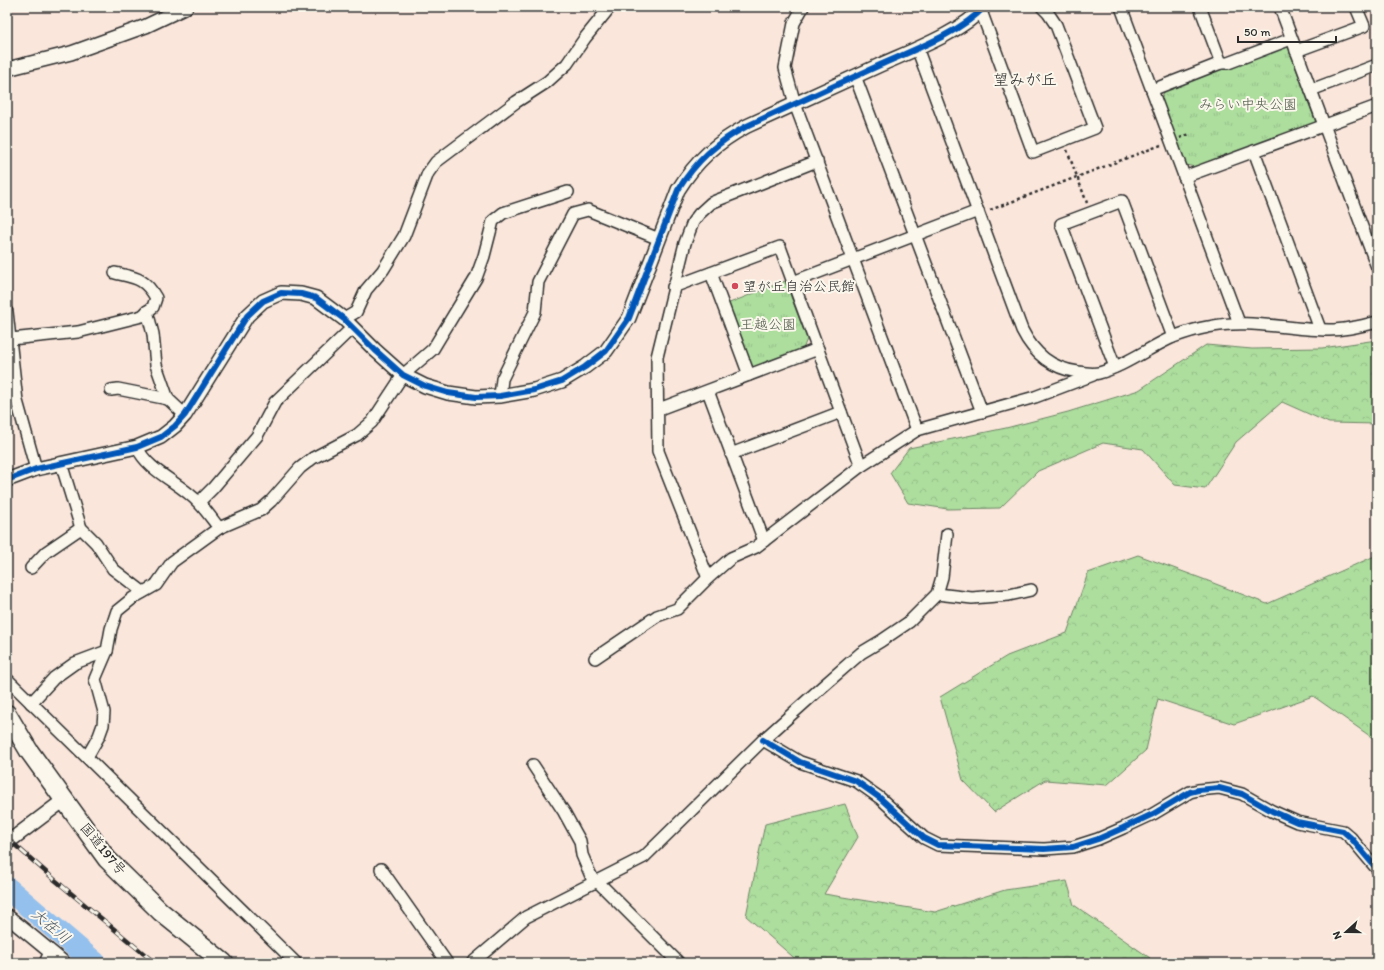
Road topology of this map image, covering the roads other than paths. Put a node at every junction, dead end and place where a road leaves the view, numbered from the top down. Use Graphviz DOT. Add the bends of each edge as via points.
graph roads {
  1 [pos="186,7"];
  2 [pos="610,7"];
  3 [pos="803,7"];
  4 [pos="1042,7"];
  5 [pos="1121,7"];
  6 [pos="1200,7"];
  7 [pos="1280,7"];
  8 [pos="1356,7"];
  9 [pos="982,9"];
  10 [pos="1291,38"];
  11 [pos="917,48"];
  12 [pos="1296,51"];
  13 [pos="1221,63"];
  14 [pos="1377,65"];
  15 [pos="7,68"];
  16 [pos="855,76"];
  17 [pos="1152,90"];
  18 [pos="1311,90"];
  19 [pos="795,104"];
  20 [pos="1377,106"];
  21 [pos="1324,125"];
  22 [pos="1254,151"];
  23 [pos="817,161"];
  24 [pos="1184,177"];
  25 [pos="568,192"];
  26 [pos="983,211"];
  27 [pos="915,235"];
  28 [pos="659,239"];
  29 [pos="853,259"];
  30 [pos="1377,267"];
  31 [pos="115,273"];
  32 [pos="711,273"];
  33 [pos="793,282"];
  34 [pos="673,287"];
  35 [pos="147,311"];
  36 [pos="7,312"];
  37 [pos="1377,322"];
  38 [pos="348,323"];
  39 [pos="1239,323"];
  40 [pos="1320,330"];
  41 [pos="1173,337"];
  42 [pos="11,339"];
  43 [pos="818,349"];
  44 [pos="1115,367"];
  45 [pos="1097,373"];
  46 [pos="403,374"];
  47 [pos="749,375"];
  48 [pos="111,390"];
  49 [pos="708,391"];
  50 [pos="500,396"];
  51 [pos="168,399"];
  52 [pos="659,409"];
  53 [pos="841,412"];
  54 [pos="982,412"];
  55 [pos="185,415"];
  56 [pos="917,430"];
  57 [pos="137,447"];
  58 [pos="731,454"];
  59 [pos="61,463"];
  60 [pos="861,466"];
  61 [pos="36,469"];
  62 [pos="7,480"];
  63 [pos="199,502"];
  64 [pos="81,528"];
  65 [pos="219,528"];
  66 [pos="947,534"];
  67 [pos="764,541"];
  68 [pos="31,568"];
  69 [pos="708,578"];
  70 [pos="1031,590"];
  71 [pos="143,592"];
  72 [pos="938,594"];
  73 [pos="107,651"];
  74 [pos="595,658"];
  75 [pos="7,679"];
  76 [pos="32,703"];
  77 [pos="7,714"];
  78 [pos="763,740"];
  79 [pos="87,757"];
  80 [pos="533,765"];
  81 [pos="64,800"];
  82 [pos="7,843"];
  83 [pos="381,869"];
  84 [pos="1377,869"];
  85 [pos="595,882"];
  86 [pos="7,916"];
  87 [pos="48,958"];
  88 [pos="64,963"];
  89 [pos="224,963"];
  90 [pos="296,963"];
  91 [pos="447,963"];
  92 [pos="472,963"];
  93 [pos="679,963"];
  1 -- 15 [label="street" via="146,26 71,53"];
  2 -- 38 [label="street" via="567,64 547,82 436,162 428,173 404,236 383,270 366,290"];
  3 -- 19 [label="street" via="794,23 785,68"];
  4 -- 9 [label="street" via="1056,25 1095,128 1033,152"];
  5 -- 17 [label="street"];
  6 -- 13 [label="street"];
  7 -- 10 [label="street"];
  8 -- 12 [label="street" via="1364,26"];
  9 -- 11 [label="street" via="954,30"];
  10 -- 12 [label="street"];
  10 -- 13 [label="street" via="1228,63"];
  11 -- 16 [label="street"];
  11 -- 26 [label="street"];
  12 -- 18 [label="street"];
  13 -- 17 [label="street"];
  14 -- 18 [label="street"];
  16 -- 19 [label="street"];
  16 -- 27 [label="street"];
  17 -- 24 [label="street"];
  18 -- 21 [label="street"];
  19 -- 23 [label="street"];
  19 -- 28 [label="street" via="747,126 712,148 687,175 678,190"];
  20 -- 21 [label="street"];
  21 -- 22 [label="street"];
  21 -- 30 [label="street"];
  22 -- 24 [label="street"];
  22 -- 40 [label="street"];
  23 -- 29 [label="street"];
  23 -- 34 [label="street" via="718,200 705,208 694,222 685,243"];
  24 -- 39 [label="street"];
  25 -- 46 [label="street" via="503,213 493,221 476,278 433,350"];
  26 -- 27 [label="street"];
  26 -- 45 [label="street" via="1022,330 1029,342 1040,356 1052,364 1078,372"];
  27 -- 29 [label="street"];
  27 -- 54 [label="street"];
  28 -- 50 [label="street" via="629,318 606,351 562,381 534,390"];
  28 -- 50 [label="street" via="588,210 573,214 538,282 536,312 502,379"];
  29 -- 33 [label="street"];
  29 -- 56 [label="street"];
  31 -- 35 [label="street" via="136,278 148,285 156,298 153,307"];
  32 -- 33 [label="street" via="780,247"];
  32 -- 34 [label="street"];
  32 -- 47 [label="street"];
  33 -- 43 [label="street"];
  34 -- 52 [label="street" via="657,357"];
  35 -- 42 [label="street" via="142,316 78,332"];
  35 -- 51 [label="street" via="153,334 156,365"];
  36 -- 42 [label="street"];
  37 -- 40 [label="street"];
  38 -- 46 [label="street"];
  38 -- 55 [label="street" via="316,298 301,294 281,293 263,301 247,316"];
  38 -- 63 [label="street" via="275,402 257,436"];
  39 -- 40 [label="street"];
  39 -- 41 [label="street" via="1208,327"];
  41 -- 44 [label="street"];
  41 -- 44 [label="street" via="1122,201 1061,224"];
  42 -- 61 [label="street" via="17,401"];
  43 -- 47 [label="street"];
  43 -- 53 [label="street"];
  44 -- 45 [label="street"];
  45 -- 54 [label="street" via="1035,397"];
  46 -- 50 [label="street" via="425,386 448,393 476,397"];
  46 -- 65 [label="street" via="372,422 357,435 313,458 300,468 261,510"];
  47 -- 49 [label="street"];
  48 -- 51 [label="street" via="118,389"];
  49 -- 52 [label="street"];
  49 -- 58 [label="street"];
  51 -- 55 [label="street"];
  52 -- 69 [label="street" via="658,451"];
  53 -- 58 [label="street"];
  53 -- 60 [label="street"];
  54 -- 56 [label="street"];
  55 -- 57 [label="street" via="161,437"];
  56 -- 60 [label="street"];
  57 -- 59 [label="street"];
  57 -- 63 [label="street" via="149,465"];
  58 -- 67 [label="street"];
  59 -- 61 [label="street"];
  59 -- 64 [label="street"];
  60 -- 67 [label="street"];
  61 -- 62 [label="street"];
  63 -- 65 [label="street"];
  64 -- 68 [label="street" via="46,552"];
  64 -- 71 [label="street" via="96,543 113,569"];
  65 -- 71 [label="street" via="172,562 156,585"];
  66 -- 72 [label="street"];
  67 -- 69 [label="street" via="731,558"];
  69 -- 74 [label="street" via="677,609 657,616"];
  70 -- 72 [label="street" via="972,598"];
  71 -- 73 [label="street" via="117,611"];
  72 -- 78 [label="street" via="909,622 861,653"];
  73 -- 76 [label="street" via="75,663 54,678"];
  73 -- 79 [label="street" via="95,679 104,712 103,725"];
  75 -- 76 [label="street"];
  76 -- 79 [label="street"];
  77 -- 81 [label="highway, 国道197号" via="29,751"];
  78 -- 84 [label="street" via="800,762 856,781 880,798 924,838 938,845 1044,849 1073,847 1141,820 1190,792 1219,788 1248,796 1272,811 1297,822 1343,831"];
  78 -- 85 [label="street" via="644,857"];
  79 -- 90 [label="street"];
  80 -- 85 [label="street" via="580,841 582,854"];
  81 -- 82 [label="street"];
  81 -- 89 [label="highway, 国道197号" via="108,859 161,912"];
  83 -- 91 [label="street"];
  85 -- 92 [label="street" via="526,917"];
  85 -- 93 [label="street"];
  86 -- 87 [label="street"];
  87 -- 88 [label="street"];
}
